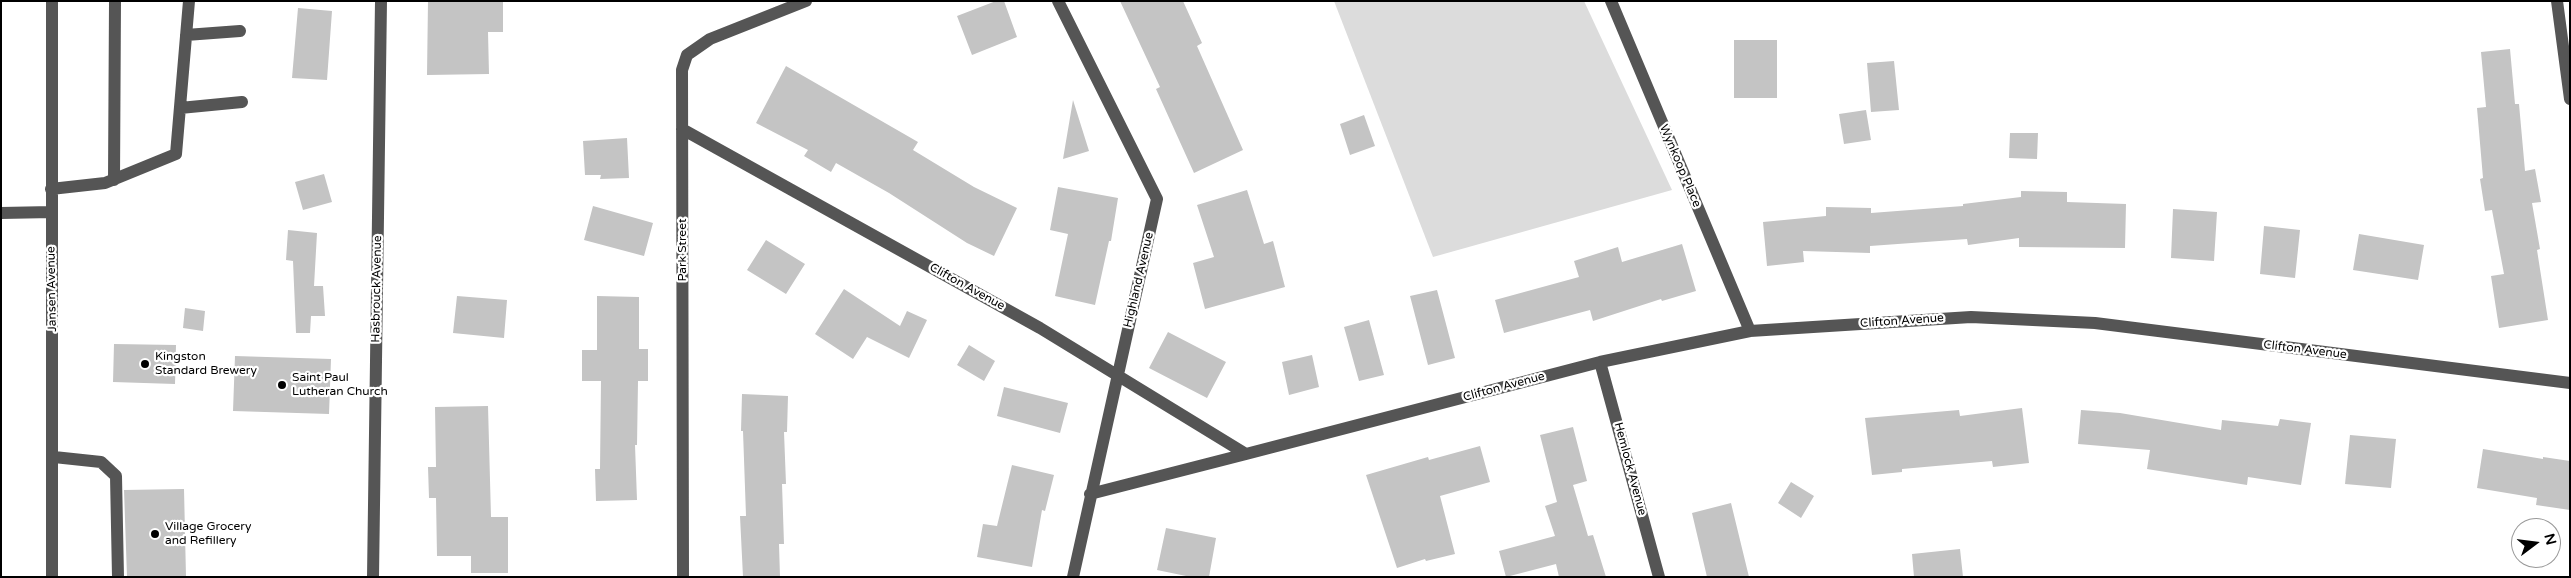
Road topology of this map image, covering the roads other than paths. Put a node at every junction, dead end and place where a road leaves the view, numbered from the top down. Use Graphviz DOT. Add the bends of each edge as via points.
graph roads {
  1 [pos="52,1"];
  2 [pos="115,1"];
  3 [pos="189,1"];
  4 [pos="381,1"];
  5 [pos="806,1"];
  6 [pos="1058,1"];
  7 [pos="1611,1"];
  8 [pos="2557,1"];
  9 [pos="240,30"];
  10 [pos="186,34"];
  11 [pos="2570,99"];
  12 [pos="242,102"];
  13 [pos="180,108"];
  14 [pos="682,129"];
  15 [pos="114,180"];
  16 [pos="52,189"];
  17 [pos="52,212"];
  18 [pos="1,213"];
  19 [pos="1750,331"];
  20 [pos="1600,362"];
  21 [pos="1117,375"];
  22 [pos="2570,383"];
  23 [pos="1246,454"];
  24 [pos="54,457"];
  25 [pos="1090,494"];
  26 [pos="52,577"];
  27 [pos="118,577"];
  28 [pos="373,577"];
  29 [pos="683,577"];
  30 [pos="1073,577"];
  31 [pos="1659,577"];
  1 -- 16 [label="street, Jansen Avenue"];
  2 -- 15 [label="street"];
  3 -- 10 [label="street"];
  4 -- 28 [label="street, Hasbrouck Avenue"];
  5 -- 14 [label="street, Park Street" via="710,39 687,55 682,70"];
  6 -- 21 [label="street, Highland Avenue" via="1157,199"];
  7 -- 19 [label="street, Wynkoop Place"];
  8 -- 11 [label="street"];
  9 -- 10 [label="street"];
  10 -- 13 [label="street"];
  12 -- 13 [label="street"];
  13 -- 15 [label="street" via="176,154"];
  14 -- 21 [label="street, Clifton Avenue" via="1040,328"];
  14 -- 29 [label="street, Park Street"];
  15 -- 16 [label="street"];
  16 -- 17 [label="street, Jansen Avenue"];
  17 -- 18 [label="street"];
  17 -- 24 [label="street, Jansen Avenue"];
  19 -- 20 [label="street, Clifton Avenue"];
  19 -- 22 [label="street, Clifton Avenue" via="1971,317 2095,323"];
  20 -- 23 [label="street, Clifton Avenue"];
  20 -- 31 [label="street, Hemlock Avenue"];
  21 -- 23 [label="street, Clifton Avenue"];
  21 -- 25 [label="street, Highland Avenue"];
  23 -- 25 [label="street, Clifton Avenue"];
  24 -- 26 [label="street, Jansen Avenue"];
  24 -- 27 [label="street" via="101,462 116,476"];
  25 -- 30 [label="street, Highland Avenue"];
}
